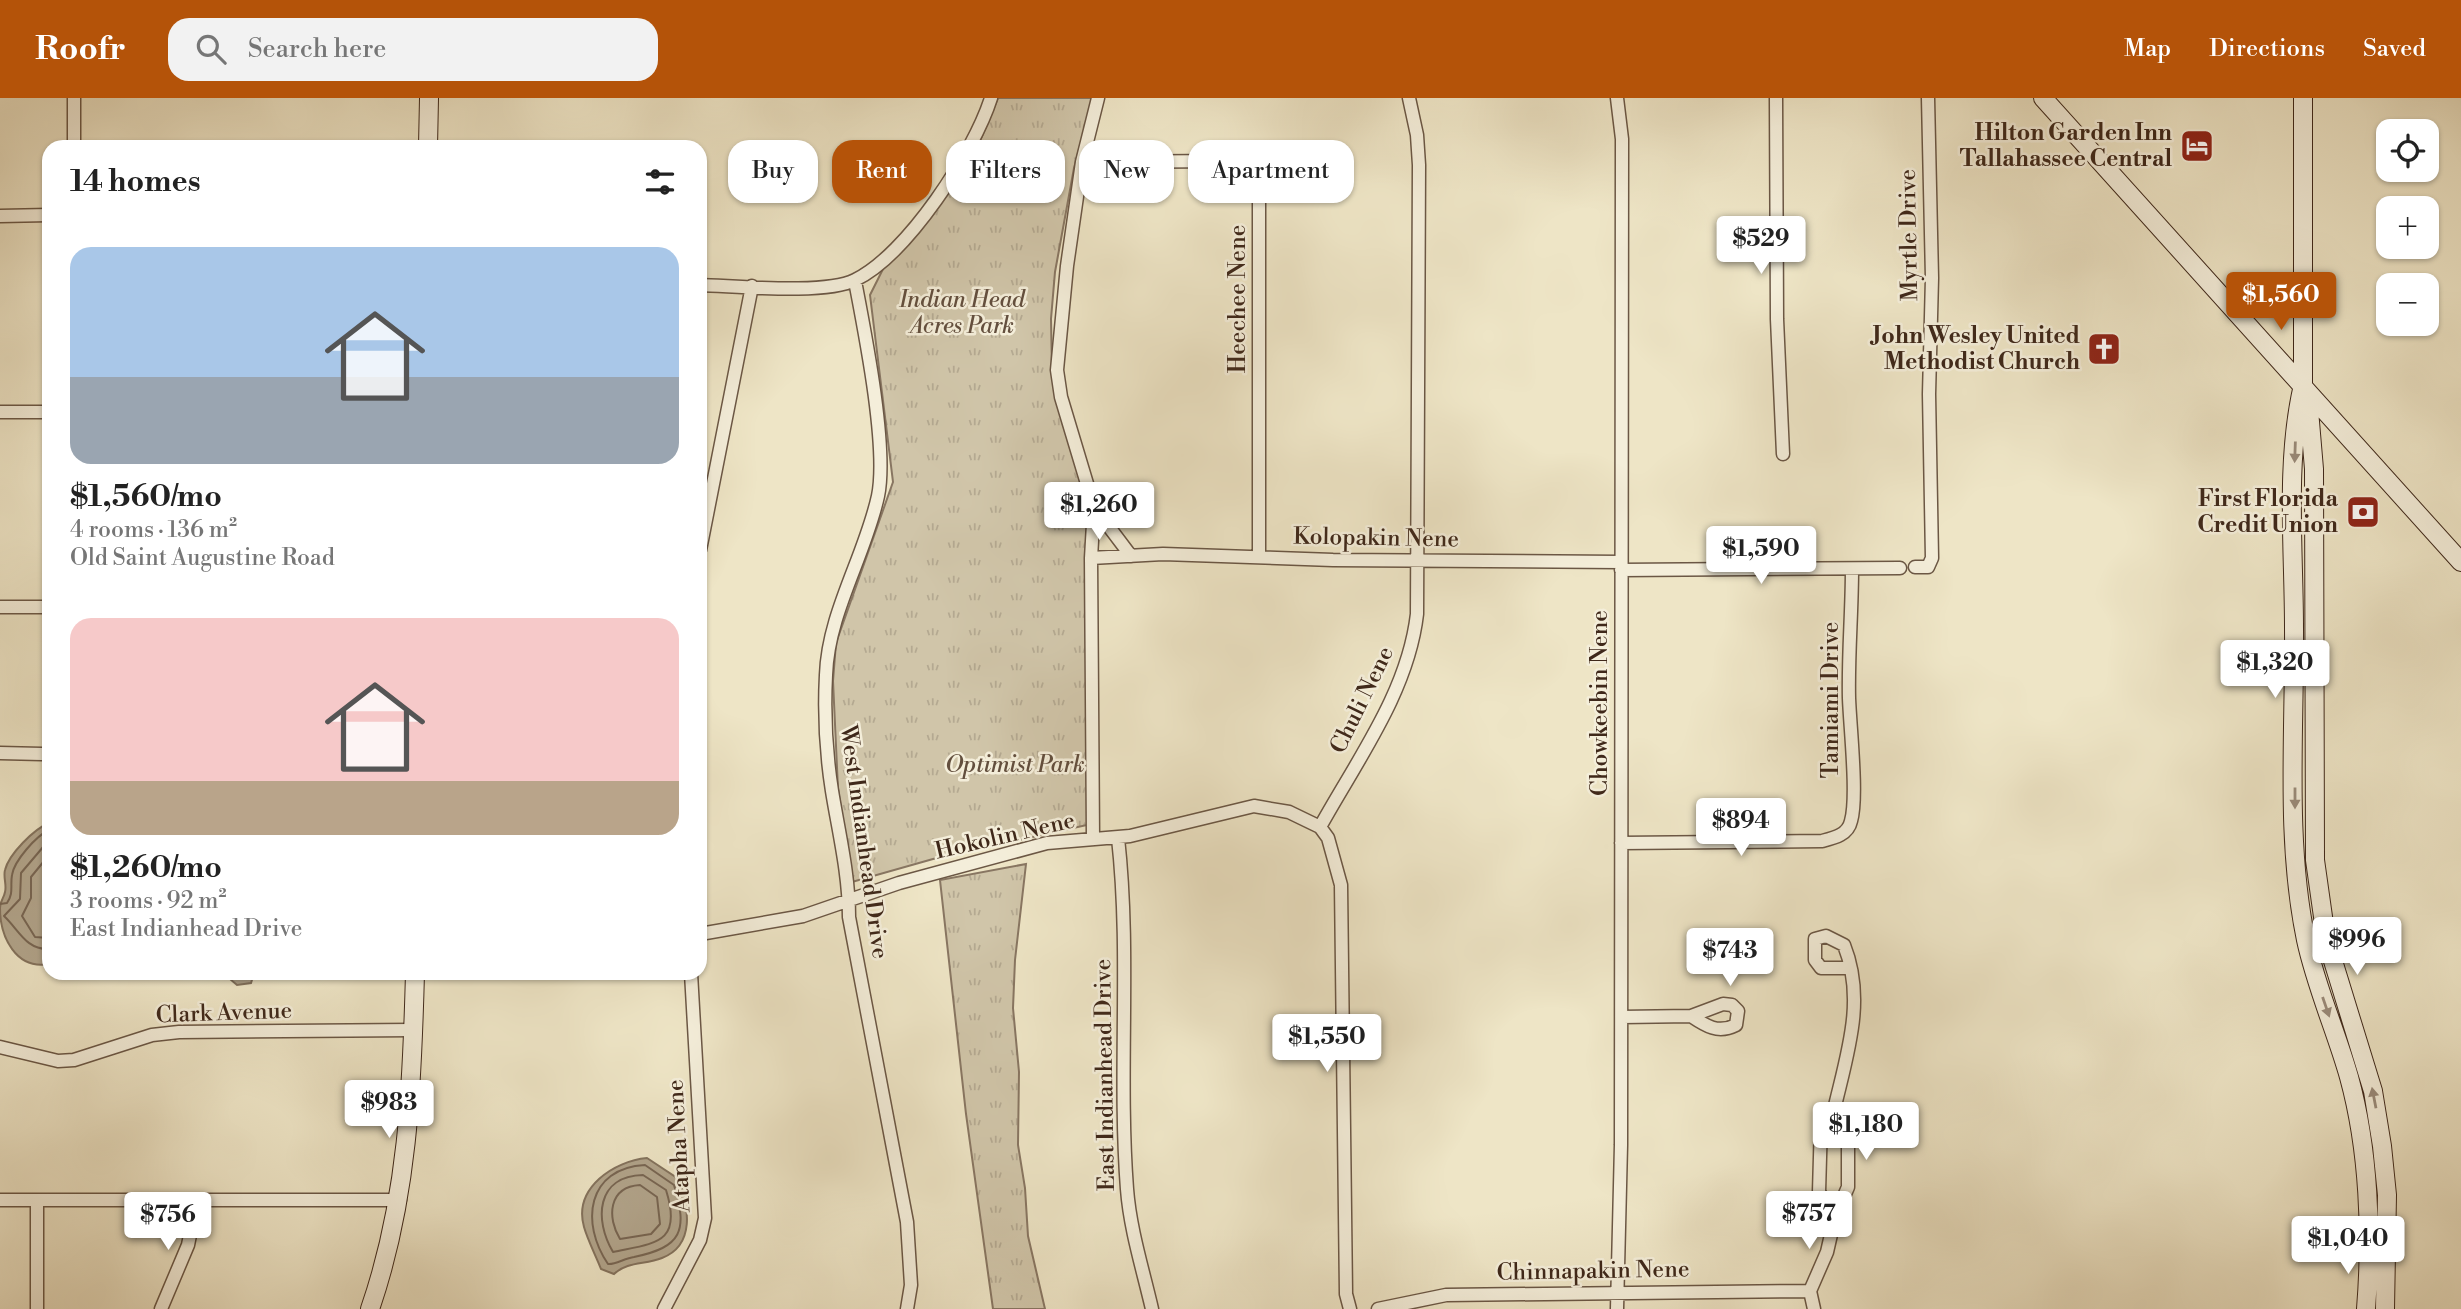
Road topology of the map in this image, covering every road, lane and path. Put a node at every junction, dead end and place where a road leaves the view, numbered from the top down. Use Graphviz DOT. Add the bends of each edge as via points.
graph roads {
  1 [pos="74,98"];
  2 [pos="429,98"];
  3 [pos="991,98"];
  4 [pos="1098,98"];
  5 [pos="1409,98"];
  6 [pos="1617,98"];
  7 [pos="1776,98"];
  8 [pos="1928,98"];
  9 [pos="2043,98"];
  10 [pos="2303,98"];
  11 [pos="74,140"];
  12 [pos="428,140"];
  13 [pos="1088,140"];
  14 [pos="1174,161"];
  15 [pos="1079,184"];
  16 [pos="42,215"];
  17 [pos="0,216"];
  18 [pos="855,281"];
  19 [pos="707,285"];
  20 [pos="752,286"];
  21 [pos="2303,385"];
  22 [pos="0,412"];
  23 [pos="42,412"];
  24 [pos="1783,454"];
  25 [pos="1094,507"];
  26 [pos="707,514"];
  27 [pos="1130,556"];
  28 [pos="1259,557"];
  29 [pos="1091,558"];
  30 [pos="1419,559"];
  31 [pos="2461,562"];
  32 [pos="1621,566"];
  33 [pos="1914,567"];
  34 [pos="1900,568"];
  35 [pos="1852,569"];
  36 [pos="2294,573"];
  37 [pos="2314,573"];
  38 [pos="2294,595"];
  39 [pos="2314,595"];
  40 [pos="0,607"];
  41 [pos="42,607"];
  42 [pos="2295,740"];
  43 [pos="2315,740"];
  44 [pos="0,753"];
  45 [pos="42,754"];
  46 [pos="1320,827"];
  47 [pos="1093,838"];
  48 [pos="1118,838"];
  49 [pos="1621,843"];
  50 [pos="849,901"];
  51 [pos="707,933"];
  52 [pos="2326,938"];
  53 [pos="2307,942"];
  54 [pos="1850,968"];
  55 [pos="415,980"];
  56 [pos="691,980"];
  57 [pos="1691,1016"];
  58 [pos="1622,1017"];
  59 [pos="413,1030"];
  60 [pos="0,1047"];
  61 [pos="1835,1110"];
  62 [pos="2384,1166"];
  63 [pos="2365,1168"];
  64 [pos="0,1200"];
  65 [pos="37,1200"];
  66 [pos="197,1200"];
  67 [pos="400,1200"];
  68 [pos="1835,1217"];
  69 [pos="1810,1291"];
  70 [pos="1618,1293"];
  71 [pos="37,1309"];
  72 [pos="161,1309"];
  73 [pos="370,1309"];
  74 [pos="664,1309"];
  75 [pos="907,1309"];
  76 [pos="1153,1309"];
  77 [pos="1350,1309"];
  78 [pos="1378,1309"];
  79 [pos="1617,1309"];
  80 [pos="1814,1309"];
  81 [pos="2366,1309"];
  82 [pos="2385,1309"];
  1 -- 11 [label="street"];
  2 -- 12 [label="main road"];
  3 -- 18 [label="street" via="943,193 913,231"];
  4 -- 13 [label="street"];
  5 -- 30 [label="street, Chuli Nene" via="1419,165"];
  6 -- 32 [label="street, Chowkeebin Nene" via="1622,139"];
  7 -- 24 [label="street"];
  8 -- 33 [label="street, Myrtle Drive" via="1932,558 1928,567"];
  9 -- 21 [label="main road"];
  10 -- 21 [label="main road"];
  14 -- 28 [label="street, Heechee Nene" via="1229,161 1248,170 1256,181"];
  15 -- 25 [label="street" via="1057,370"];
  16 -- 17 [label="street"];
  18 -- 20 [label="street" via="833,286"];
  18 -- 50 [label="street, West Indianhead Drive" via="881,467 878,497 826,672 830,776"];
  19 -- 20 [label="street"];
  20 -- 26 [label="street"];
  21 -- 31 [label="main road"];
  21 -- 36 [label="main road, one-way" via="2295,426"];
  21 -- 37 [label="main road" via="2312,438"];
  22 -- 23 [label="street"];
  25 -- 27 [label="street"];
  25 -- 29 [label="street"];
  27 -- 28 [label="street, Kolopakin Nene"];
  27 -- 29 [label="street, Kolopakin Nene"];
  28 -- 30 [label="street, Kolopakin Nene"];
  29 -- 47 [label="street"];
  30 -- 32 [label="street, Kolopakin Nene"];
  30 -- 46 [label="street, Chuli Nene" via="1417,614 1408,660"];
  32 -- 35 [label="street, Kolopakin Nene"];
  32 -- 49 [label="street, Chowkeebin Nene"];
  34 -- 35 [label="street, Kolopakin Nene"];
  35 -- 49 [label="street, Tamiami Drive" via="1849,695 1853,799 1847,830 1822,841"];
  36 -- 37 [label="main road"];
  36 -- 38 [label="main road"];
  37 -- 39 [label="main road"];
  38 -- 39 [label="main road"];
  38 -- 42 [label="main road"];
  39 -- 43 [label="main road"];
  40 -- 41 [label="street"];
  42 -- 43 [label="main road"];
  42 -- 53 [label="main road, one-way" via="2296,861"];
  43 -- 52 [label="main road" via="2315,860"];
  44 -- 45 [label="street"];
  46 -- 48 [label="street, Hokolin Nene" via="1289,812 1254,806"];
  46 -- 77 [label="street" via="1328,838 1342,885 1346,1294"];
  47 -- 48 [label="street, Hokolin Nene"];
  47 -- 50 [label="street, Hokolin Nene" via="1048,843"];
  48 -- 76 [label="street, East Indianhead Drive" via="1124,889 1127,1192"];
  49 -- 58 [label="street, Chowkeebin Nene"];
  50 -- 51 [label="street, Hokolin Nene" via="803,916"];
  50 -- 75 [label="street, West Indianhead Drive" via="907,1222 911,1285"];
  52 -- 53 [label="main road"];
  62 -- 52 [label="main road, one-way" via="2373,1091"];
  53 -- 63 [label="main road, one-way" via="2349,1079"];
  54 -- 61 [label="street" via="1854,1023"];
  55 -- 59 [label="main road"];
  56 -- 74 [label="street, Atapha Nene" via="705,1218 700,1240"];
  57 -- 58 [label="street"];
  58 -- 70 [label="street, Chowkeebin Nene"];
  59 -- 60 [label="street, Clark Avenue" via="179,1032 58,1061"];
  59 -- 67 [label="main road"];
  61 -- 68 [label="street" via="1847,1129 1849,1164 1848,1187"];
  61 -- 68 [label="street" via="1826,1112 1819,1133 1819,1192"];
  62 -- 63 [label="main road"];
  62 -- 82 [label="main road"];
  63 -- 81 [label="main road"];
  64 -- 65 [label="street"];
  65 -- 66 [label="street"];
  65 -- 71 [label="street"];
  66 -- 67 [label="street"];
  66 -- 72 [label="street" via="188,1245"];
  67 -- 73 [label="main road"];
  68 -- 69 [label="street" via="1827,1252"];
  69 -- 70 [label="street, Chinnapakin Nene"];
  69 -- 80 [label="street"];
  70 -- 78 [label="street, Chinnapakin Nene" via="1446,1295"];
  70 -- 79 [label="street, Chowkeebin Nene"];
}
